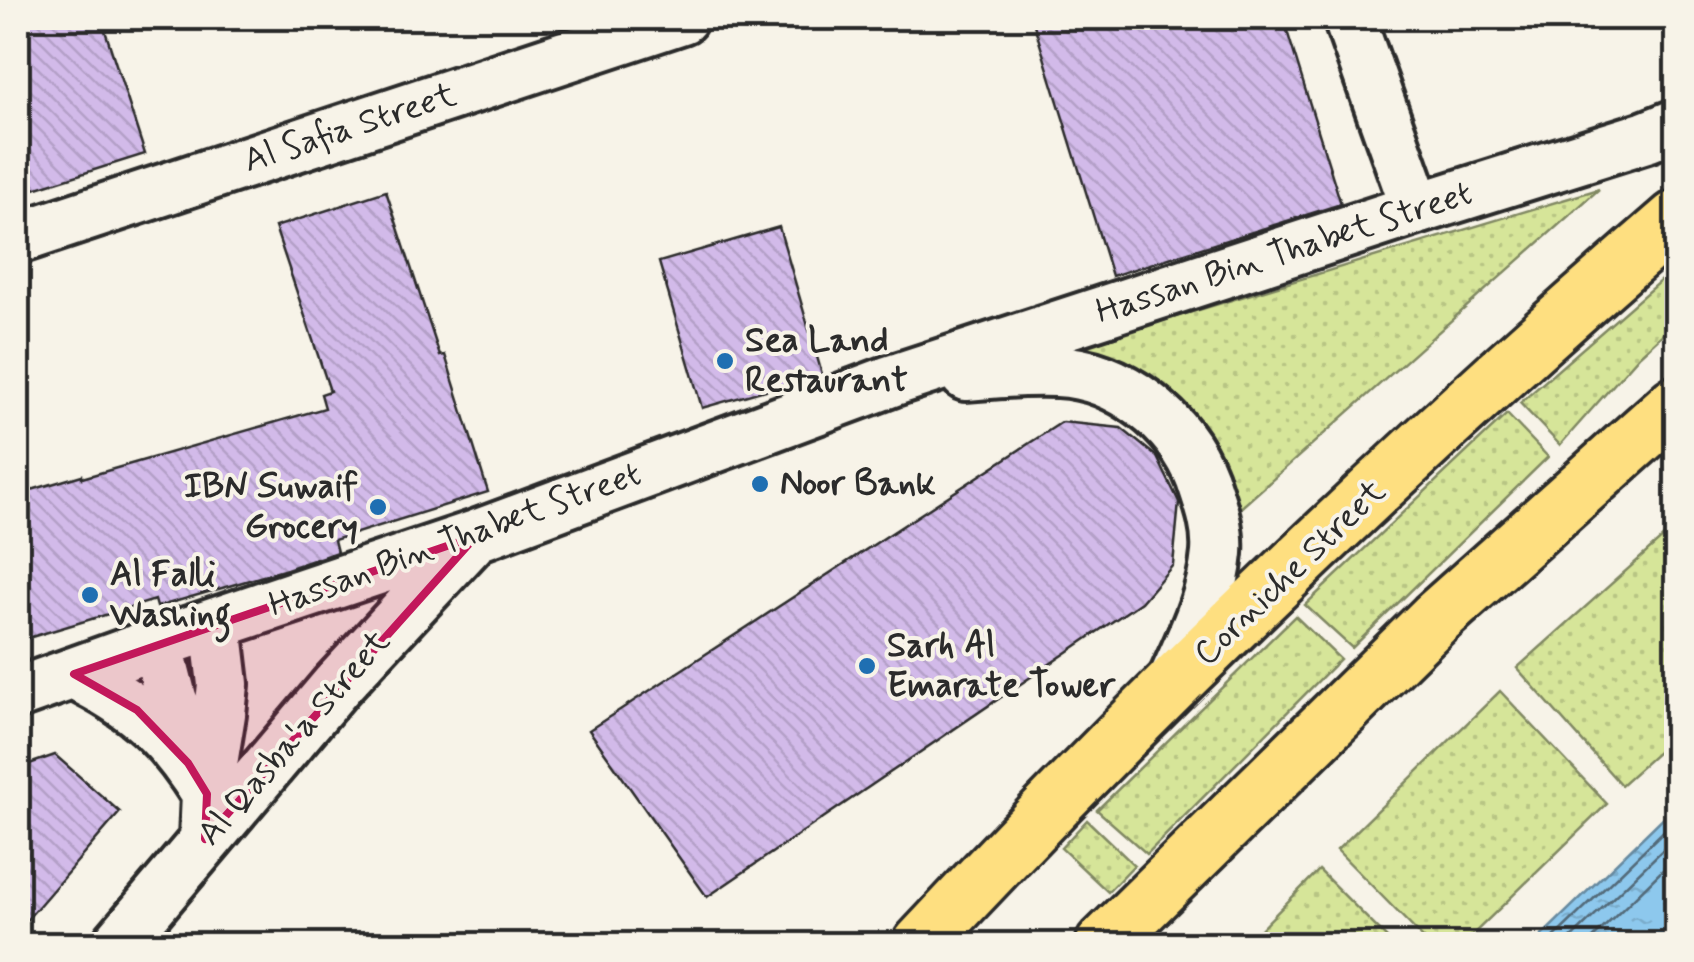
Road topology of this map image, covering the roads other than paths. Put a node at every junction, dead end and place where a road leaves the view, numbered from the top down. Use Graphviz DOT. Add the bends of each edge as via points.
graph roads {
  1 [pos="682,18"];
  2 [pos="1349,18"];
  3 [pos="1676,126"];
  4 [pos="1416,209"];
  5 [pos="1676,219"];
  6 [pos="18,238"];
  7 [pos="891,381"];
  8 [pos="1676,404"];
  9 [pos="476,536"];
  10 [pos="216,624"];
  11 [pos="157,643"];
  12 [pos="74,674"];
  13 [pos="1171,688"];
  14 [pos="18,693"];
  15 [pos="206,816"];
  16 [pos="159,923"];
  17 [pos="118,944"];
  18 [pos="921,944"];
  19 [pos="1104,944"];
  1 -- 6 [label="street, Al Safia Street"];
  2 -- 4 [label="street"];
  3 -- 4 [label="street, Hassan Bin Thabet Street"];
  4 -- 7 [label="street, Hassan Bin Thabet Street"];
  5 -- 13 [label="main road, Corniche Street" via="1532,344"];
  7 -- 9 [label="street, Hassan Bin Thabet Street"];
  7 -- 13 [label="street, Hassan Bin Thabet Street" via="1061,371 1119,389 1180,438 1210,504 1217,551 1200,620"];
  8 -- 19 [label="main road" via="1435,619"];
  9 -- 10 [label="street, Hassan Bin Thabet Street"];
  9 -- 15 [label="street, Al Qasba'a Street"];
  10 -- 11 [label="street, Hassan Bin Thabet Street"];
  10 -- 15 [label="street" via="223,684"];
  11 -- 12 [label="street, Hassan Bin Thabet Street"];
  11 -- 15 [label="street"];
  12 -- 14 [label="street, Hassan Bin Thabet Street"];
  12 -- 15 [label="street" via="137,710 176,749"];
  13 -- 18 [label="main road, Corniche Street"];
  15 -- 16 [label="street, Al Qasba'a Street"];
  16 -- 17 [label="street, Al Qasba'a Street"];
}
